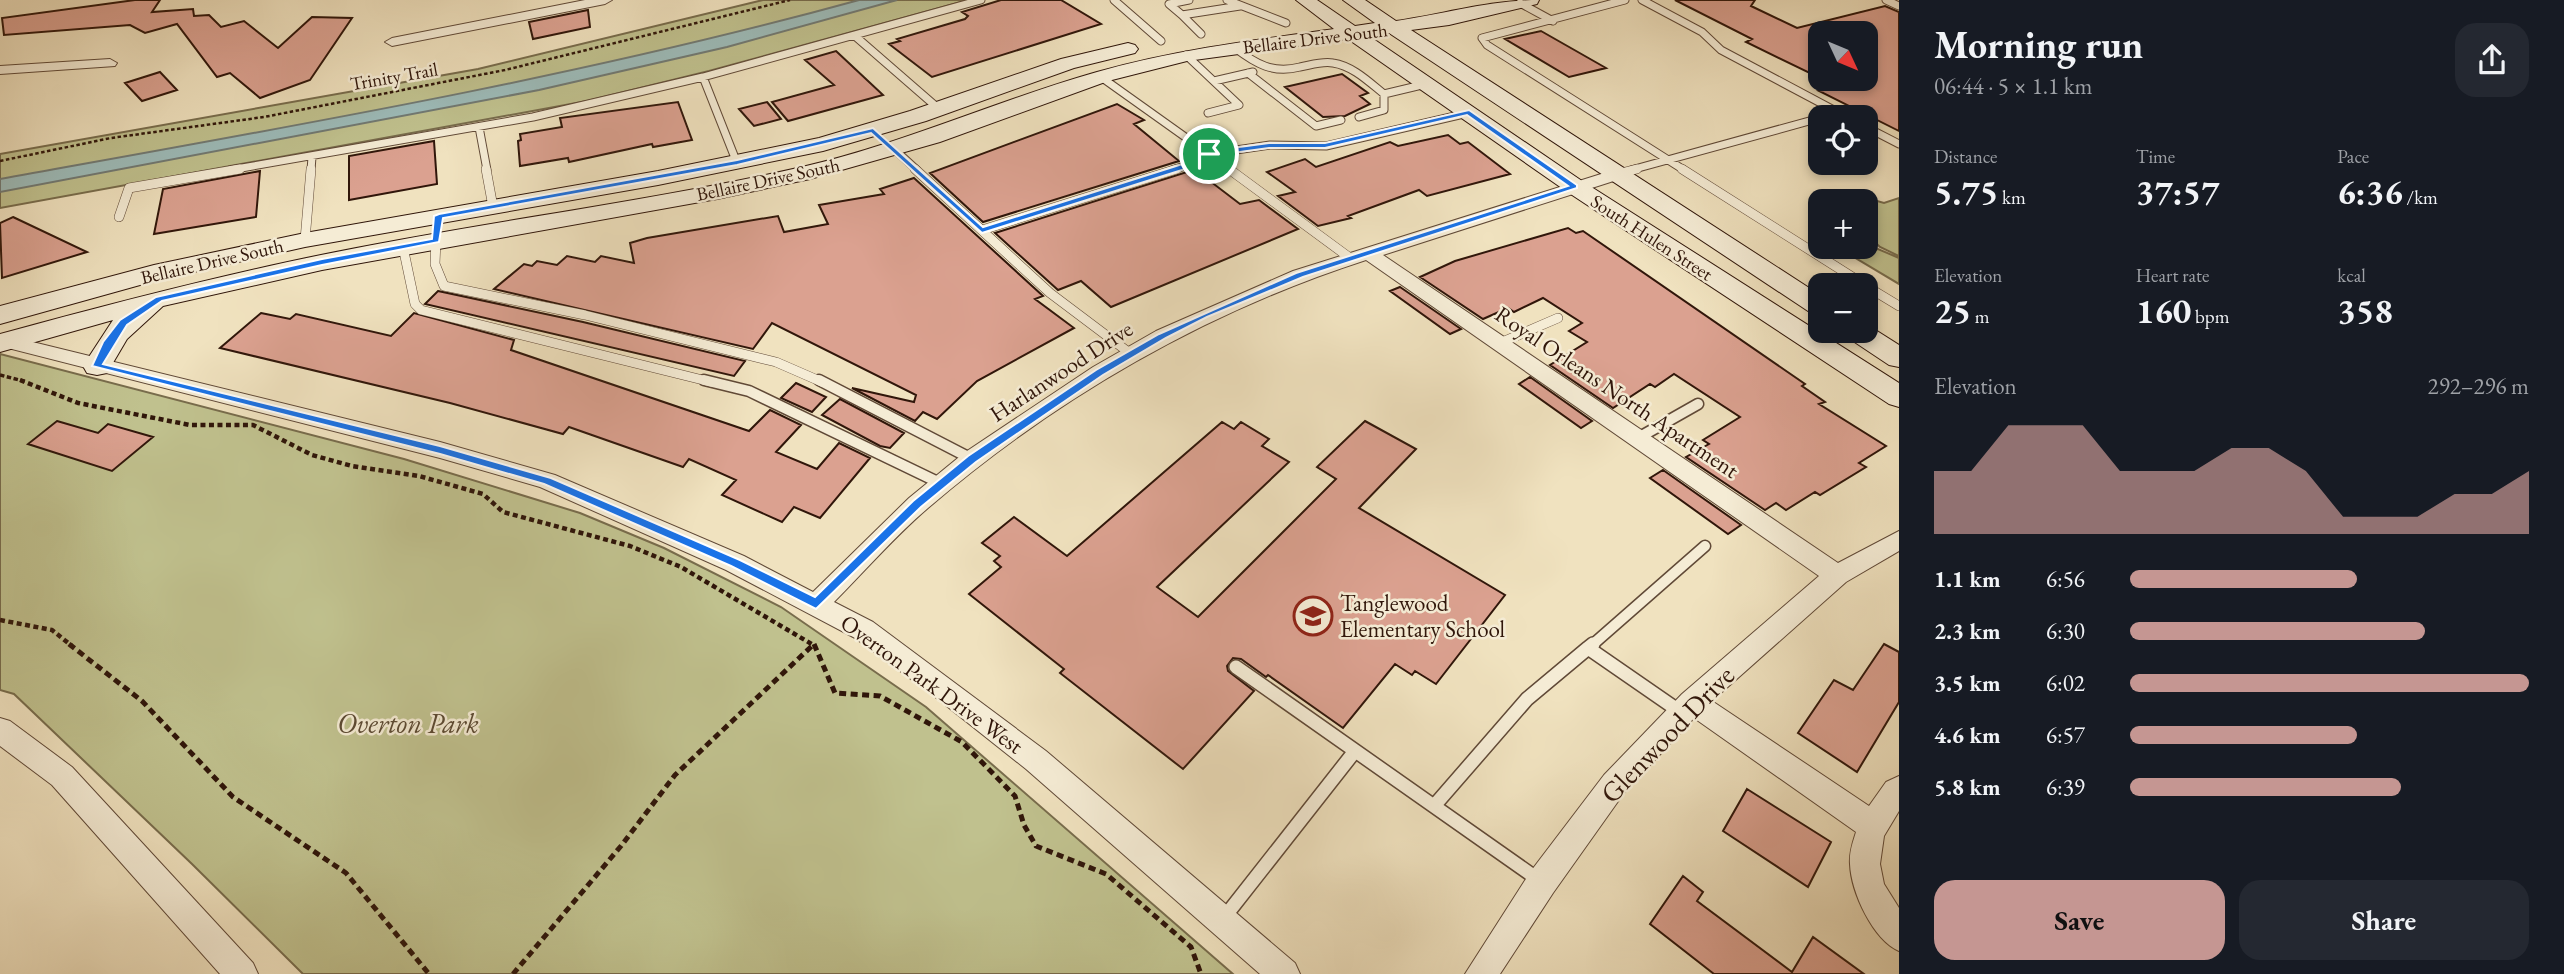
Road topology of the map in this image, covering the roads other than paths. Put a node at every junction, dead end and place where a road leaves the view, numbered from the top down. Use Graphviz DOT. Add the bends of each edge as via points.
graph roads {
  1 [pos="605,0"];
  2 [pos="981,0"];
  3 [pos="1114,0"];
  4 [pos="1189,0"];
  5 [pos="1305,0"];
  6 [pos="1352,0"];
  7 [pos="1450,0"];
  8 [pos="1625,0"];
  9 [pos="1642,0"];
  10 [pos="1886,0"];
  11 [pos="1234,2"];
  12 [pos="1525,2"];
  13 [pos="1899,6"];
  14 [pos="1370,12"];
  15 [pos="1182,15"];
  16 [pos="1330,17"];
  17 [pos="1553,21"];
  18 [pos="1286,23"];
  19 [pos="1393,28"];
  20 [pos="1353,33"];
  21 [pos="1200,34"];
  22 [pos="855,36"];
  23 [pos="1161,41"];
  24 [pos="391,42"];
  25 [pos="1235,48"];
  26 [pos="1186,55"];
  27 [pos="110,63"];
  28 [pos="1108,67"];
  29 [pos="1269,69"];
  30 [pos="0,70"];
  31 [pos="1248,74"];
  32 [pos="703,77"];
  33 [pos="1214,81"];
  34 [pos="1426,84"];
  35 [pos="1384,94"];
  36 [pos="1823,105"];
  37 [pos="939,109"];
  38 [pos="1208,113"];
  39 [pos="1469,113"];
  40 [pos="1359,117"];
  41 [pos="1341,120"];
  42 [pos="1808,121"];
  43 [pos="479,127"];
  44 [pos="873,130"];
  45 [pos="1878,133"];
  46 [pos="1899,144"];
  47 [pos="894,149"];
  48 [pos="1212,155"];
  49 [pos="312,157"];
  50 [pos="1668,159"];
  51 [pos="737,163"];
  52 [pos="1617,174"];
  53 [pos="1574,186"];
  54 [pos="493,206"];
  55 [pos="119,217"];
  56 [pos="437,228"];
  57 [pos="982,230"];
  58 [pos="305,240"];
  59 [pos="403,247"];
  60 [pos="1359,255"];
  61 [pos="1846,273"];
  62 [pos="1878,293"];
  63 [pos="159,299"];
  64 [pos="1808,299"];
  65 [pos="1899,306"];
  66 [pos="0,315"];
  67 [pos="1558,318"];
  68 [pos="2,342"];
  69 [pos="1500,343"];
  70 [pos="1876,343"];
  71 [pos="1131,354"];
  72 [pos="1899,358"];
  73 [pos="97,366"];
  74 [pos="1899,397"];
  75 [pos="1698,404"];
  76 [pos="1638,438"];
  77 [pos="972,459"];
  78 [pos="942,484"];
  79 [pos="1899,540"];
  80 [pos="1705,545"];
  81 [pos="1837,575"];
  82 [pos="816,604"];
  83 [pos="1588,648"];
  84 [pos="1236,667"];
  85 [pos="1687,708"];
  86 [pos="0,730"];
  87 [pos="1355,751"];
  88 [pos="1899,789"];
  89 [pos="1434,806"];
  90 [pos="1873,826"];
  91 [pos="1542,882"];
  92 [pos="1222,920"];
  93 [pos="1899,935"];
  94 [pos="242,974"];
  95 [pos="1284,974"];
  96 [pos="1480,974"];
  1 -- 24 [label="street"];
  2 -- 22 [label="lane"];
  3 -- 23 [label="lane"];
  4 -- 15 [label="lane" via="1169,4"];
  5 -- 16 [label="main road, South Hulen Street"];
  6 -- 14 [label="main road, South Hulen Street"];
  7 -- 14 [label="main road, Bellaire Drive South"];
  8 -- 17 [label="lane"];
  9 -- 36 [label="lane" via="1702,32 1721,50"];
  10 -- 13 [label="lane"];
  11 -- 15 [label="lane"];
  11 -- 18 [label="lane"];
  12 -- 17 [label="lane"];
  12 -- 19 [label="main road, Bellaire Drive South"];
  14 -- 16 [label="main road, Bellaire Drive South"];
  14 -- 19 [label="main road, South Hulen Street"];
  15 -- 21 [label="lane"];
  16 -- 18 [label="main road, Bellaire Drive South"];
  16 -- 20 [label="main road, South Hulen Street"];
  17 -- 50 [label="lane" via="1482,38 1486,46"];
  18 -- 21 [label="main road, Bellaire Drive South"];
  19 -- 20 [label="main road, Bellaire Drive South"];
  19 -- 52 [label="main road, South Hulen Street"];
  20 -- 25 [label="main road, Bellaire Drive South"];
  20 -- 34 [label="main road, South Hulen Street"];
  21 -- 23 [label="main road, Bellaire Drive South"];
  22 -- 32 [label="lane"];
  22 -- 37 [label="lane"];
  23 -- 28 [label="main road, Bellaire Drive South"];
  25 -- 26 [label="main road, Bellaire Drive South"];
  25 -- 29 [label="lane"];
  26 -- 28 [label="main road, Bellaire Drive South"];
  26 -- 33 [label="lane"];
  27 -- 30 [label="street"];
  28 -- 37 [label="main road, Bellaire Drive South"];
  28 -- 47 [label="main road, Bellaire Drive South"];
  28 -- 48 [label="lane"];
  29 -- 31 [label="lane"];
  29 -- 35 [label="lane" via="1336,63"];
  31 -- 33 [label="lane"];
  31 -- 41 [label="lane" via="1316,125"];
  32 -- 43 [label="lane"];
  32 -- 51 [label="lane"];
  33 -- 38 [label="lane" via="1239,105"];
  34 -- 35 [label="lane"];
  34 -- 39 [label="main road, South Hulen Street"];
  35 -- 40 [label="lane" via="1384,110"];
  37 -- 44 [label="main road, Bellaire Drive South"];
  39 -- 48 [label="lane" via="1325,146 1269,145"];
  39 -- 53 [label="main road, South Hulen Street"];
  42 -- 50 [label="lane"];
  43 -- 49 [label="lane"];
  43 -- 54 [label="lane"];
  44 -- 47 [label="main road"];
  44 -- 51 [label="main road, Bellaire Drive South"];
  45 -- 46 [label="lane"];
  47 -- 56 [label="main road, Bellaire Drive South" via="717,192"];
  47 -- 57 [label="lane"];
  48 -- 57 [label="lane"];
  48 -- 60 [label="lane"];
  49 -- 55 [label="lane" via="129,188"];
  49 -- 58 [label="lane"];
  50 -- 52 [label="lane"];
  50 -- 61 [label="lane"];
  51 -- 54 [label="main road, Bellaire Drive South"];
  52 -- 53 [label="street, Harlanwood Drive"];
  52 -- 64 [label="main road, South Hulen Street"];
  53 -- 60 [label="street, Harlanwood Drive"];
  53 -- 74 [label="main road, South Hulen Street"];
  54 -- 56 [label="main road, Bellaire Drive South"];
  56 -- 58 [label="main road, Bellaire Drive South"];
  56 -- 59 [label="main road, Bellaire Drive South"];
  56 -- 77 [label="lane" via="433,256 444,286 776,362"];
  57 -- 71 [label="lane" via="1050,293"];
  58 -- 66 [label="main road, Bellaire Drive South" via="154,273"];
  59 -- 63 [label="main road, Bellaire Drive South"];
  59 -- 78 [label="lane" via="415,304 421,310 749,391"];
  60 -- 69 [label="street, Royal Orleans North Apartment"];
  60 -- 71 [label="street, Harlanwood Drive" via="1203,315"];
  62 -- 65 [label="lane"];
  63 -- 68 [label="main road, Bellaire Drive South"];
  63 -- 73 [label="main road" via="123,323"];
  67 -- 69 [label="lane"];
  68 -- 73 [label="street, Overton Park Drive West"];
  69 -- 76 [label="street, Royal Orleans North Apartment"];
  70 -- 72 [label="main road"];
  71 -- 77 [label="street, Harlanwood Drive"];
  73 -- 82 [label="street, Overton Park Drive West" via="440,450 547,481 723,557"];
  75 -- 76 [label="lane"];
  76 -- 81 [label="street, Royal Orleans North Apartment"];
  77 -- 78 [label="street, Harlanwood Drive"];
  78 -- 82 [label="street, Harlanwood Drive"];
  79 -- 81 [label="street, Glenwood Drive"];
  80 -- 83 [label="lane"];
  81 -- 85 [label="street, Glenwood Drive"];
  82 -- 92 [label="street, Overton Park Drive West" via="864,630 1036,760"];
  83 -- 85 [label="lane"];
  83 -- 89 [label="lane" via="1527,699"];
  84 -- 87 [label="lane"];
  85 -- 90 [label="street"];
  85 -- 91 [label="street, Glenwood Drive" via="1614,784"];
  86 -- 94 [label="street" via="62,776"];
  87 -- 89 [label="lane"];
  87 -- 92 [label="lane"];
  88 -- 90 [label="street"];
  89 -- 91 [label="lane"];
  90 -- 93 [label="street" via="1863,871 1874,898"];
  91 -- 96 [label="street, Glenwood Drive"];
  92 -- 95 [label="street, Overton Park Drive West"];
}
